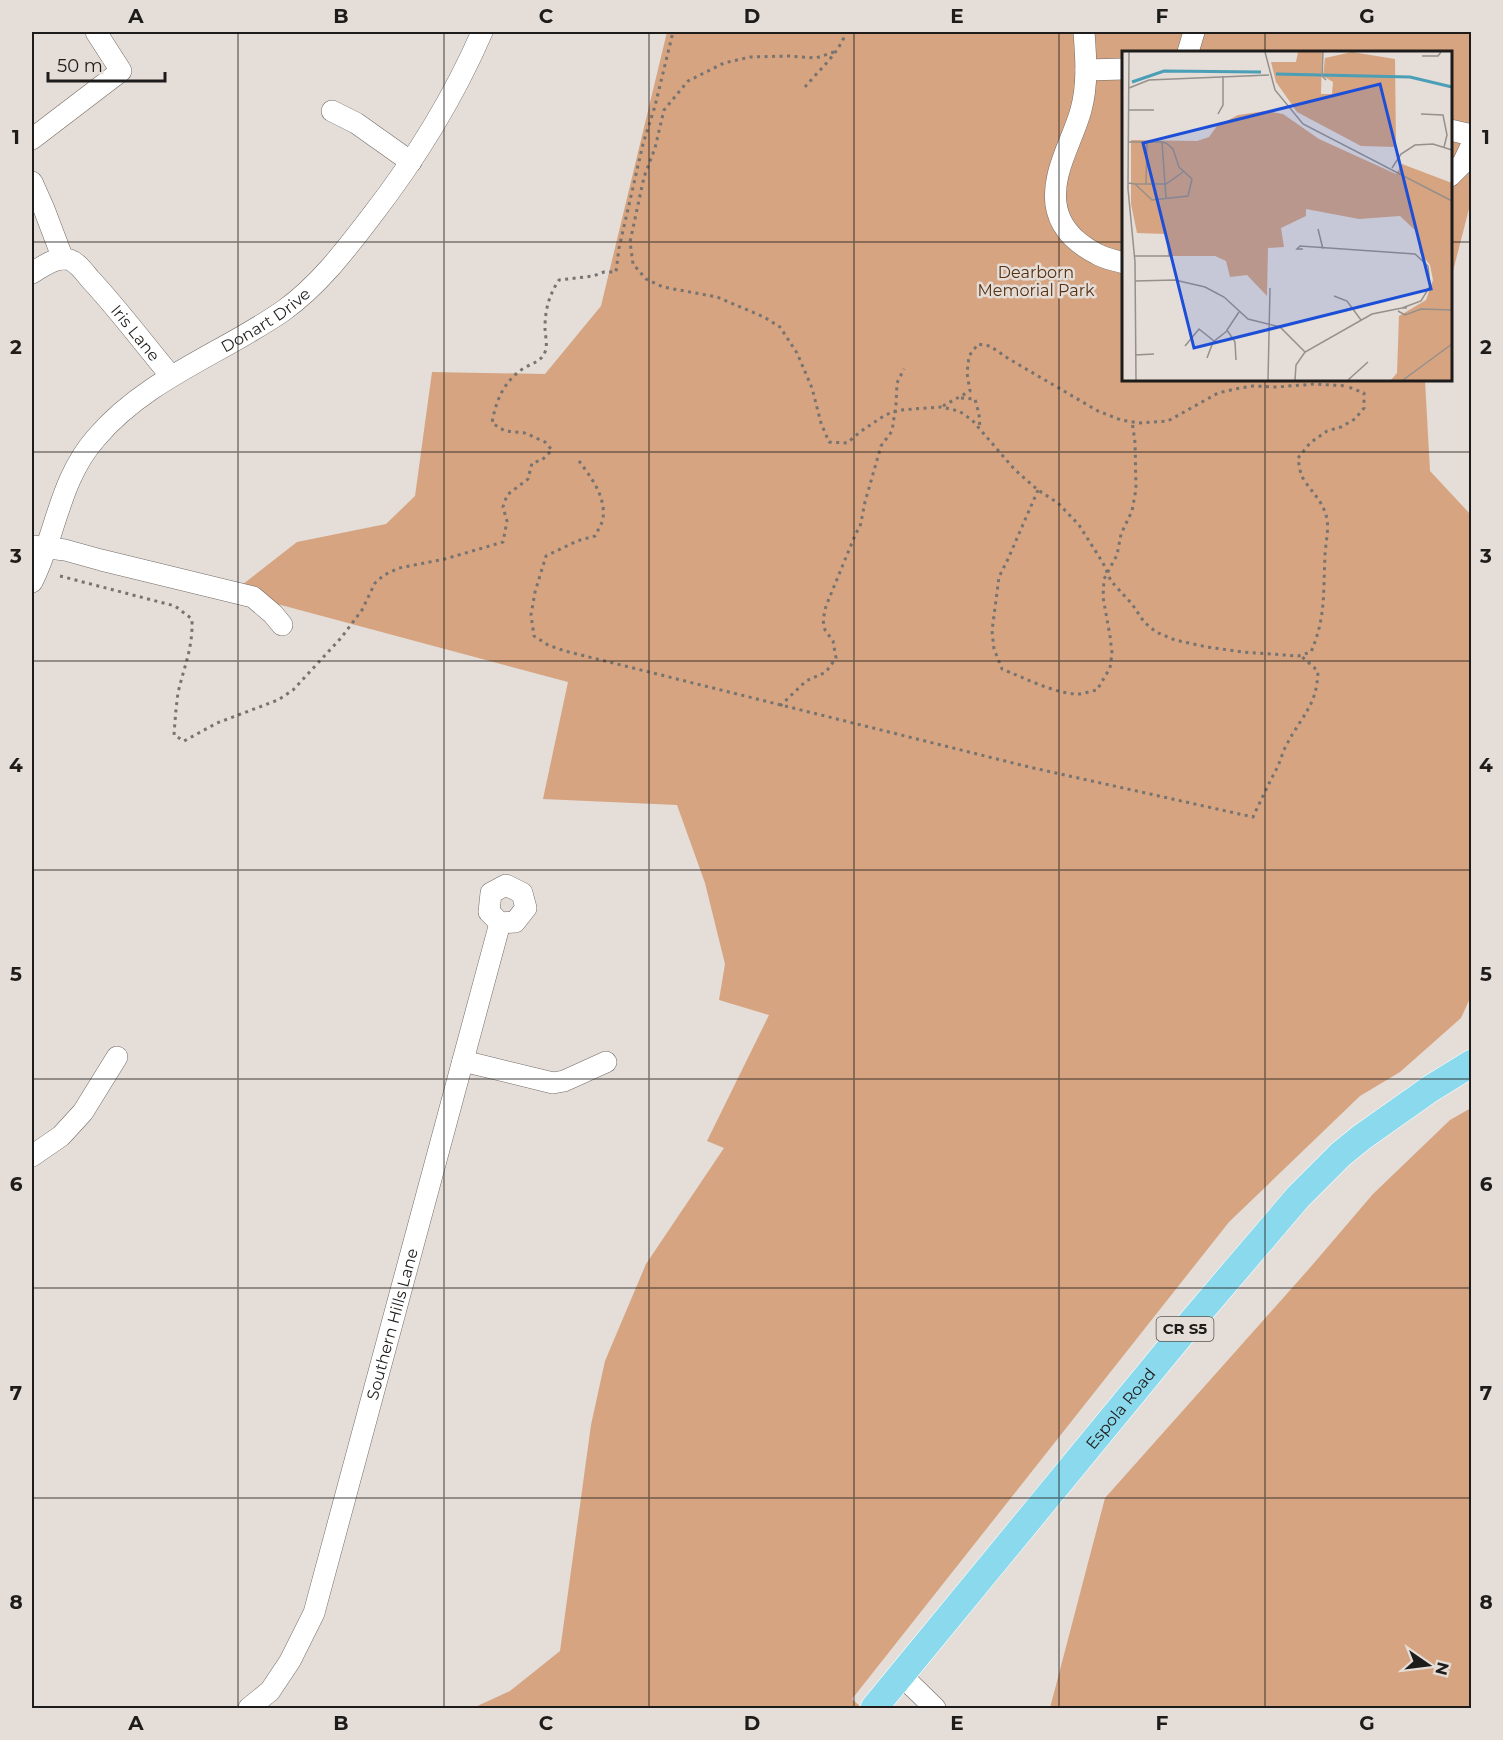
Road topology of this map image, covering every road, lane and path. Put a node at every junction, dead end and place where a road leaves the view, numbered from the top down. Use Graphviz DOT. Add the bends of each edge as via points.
graph roads {
  1 [pos="96,32"];
  2 [pos="482,32"];
  3 [pos="673,32"];
  4 [pos="846,32"];
  5 [pos="1084,32"];
  6 [pos="1194,32"];
  7 [pos="1188,51"];
  8 [pos="834,52"];
  9 [pos="1122,69"];
  10 [pos="1086,70"];
  11 [pos="805,87"];
  12 [pos="332,111"];
  13 [pos="1452,130"];
  14 [pos="1472,135"];
  15 [pos="32,140"];
  16 [pos="1472,144"];
  17 [pos="411,162"];
  18 [pos="1452,174"];
  19 [pos="32,182"];
  20 [pos="63,259"];
  21 [pos="1122,262"];
  22 [pos="32,273"];
  23 [pos="904,369"];
  24 [pos="171,376"];
  25 [pos="959,398"];
  26 [pos="941,407"];
  27 [pos="1132,421"];
  28 [pos="980,429"];
  29 [pos="579,461"];
  30 [pos="1038,490"];
  31 [pos="38,547"];
  32 [pos="60,576"];
  33 [pos="32,582"];
  34 [pos="282,625"];
  35 [pos="1300,655"];
  36 [pos="780,706"];
  37 [pos="500,922"];
  38 [pos="117,1057"];
  39 [pos="462,1061"];
  40 [pos="606,1062"];
  41 [pos="1472,1063"];
  42 [pos="32,1156"];
  43 [pos="902,1676"];
  44 [pos="249,1708"];
  45 [pos="874,1708"];
  46 [pos="935,1708"];
  1 -- 15 [label="street" via="121,71"];
  2 -- 17 [label="street, Donart Drive" via="448,101"];
  3 -- 32 [label="path" via="643,144 616,272 559,280 546,306 546,351 539,361 512,377 495,406 492,423 545,442 552,450 532,463 528,479 507,495 502,507 507,521 503,542 384,575 341,638 293,690 279,700 216,723 184,741 174,735 175,716 191,647 192,620 175,606"];
  4 -- 8 [label="path"];
  5 -- 10 [label="street"];
  6 -- 7 [label="street"];
  8 -- 11 [label="path"];
  8 -- 26 [label="path" via="816,57 750,57 724,63 682,87 664,110 644,177 630,242 633,264 646,279 663,287 717,297 780,327 812,388 829,442 847,443 885,415 900,410"];
  9 -- 10 [label="street"];
  10 -- 21 [label="street" via="1080,112 1058,174 1054,198 1060,222 1077,241 1098,255"];
  12 -- 17 [label="street"];
  13 -- 14 [label="street"];
  16 -- 18 [label="street" via="1463,164"];
  17 -- 24 [label="street, Donart Drive" via="327,273 304,294 257,328"];
  19 -- 20 [label="street"];
  20 -- 22 [label="street"];
  20 -- 24 [label="street, Iris Lane" via="77,265"];
  23 -- 36 [label="path" via="897,383 892,431 881,446 860,527 826,606 823,620 836,658 826,672 806,681"];
  24 -- 31 [label="street, Donart Drive" via="126,408 93,440"];
  25 -- 26 [label="path"];
  25 -- 27 [label="path" via="970,391 969,356 978,344 990,346 1098,411"];
  25 -- 28 [label="path" via="975,399"];
  26 -- 28 [label="path" via="959,411"];
  27 -- 30 [label="path" via="1136,489 1117,555 1104,579 1102,597 1112,653 1110,668 1096,690 1078,694 1057,690 1002,669 994,650 992,631 999,577"];
  27 -- 35 [label="path" via="1168,421 1218,393 1253,386 1316,384 1346,386 1364,393 1364,408 1355,419 1310,442 1298,458 1302,478 1327,517 1319,634 1311,652"];
  28 -- 30 [label="path"];
  29 -- 36 [label="path" via="602,499 603,519 595,536 577,540 546,556 531,615 534,636 565,651"];
  30 -- 35 [label="path" via="1058,503 1079,525 1111,581 1143,622 1156,632 1207,647"];
  31 -- 33 [label="street, Donart Drive" via="40,567"];
  31 -- 34 [label="street" via="65,550 253,597"];
  35 -- 36 [label="path" via="1318,671 1318,688 1253,817"];
  37 -- 39 [label="street, Southern Hills Lane"];
  38 -- 42 [label="street" via="83,1112 61,1136"];
  39 -- 40 [label="street" via="553,1083"];
  39 -- 44 [label="street, Southern Hills Lane" via="314,1613 270,1691"];
  41 -- 43 [label="main road, Espola Road / CR S5" via="1362,1137 1298,1197"];
  43 -- 45 [label="main road, Espola Road / CR S5"];
  43 -- 46 [label="street"];
}
